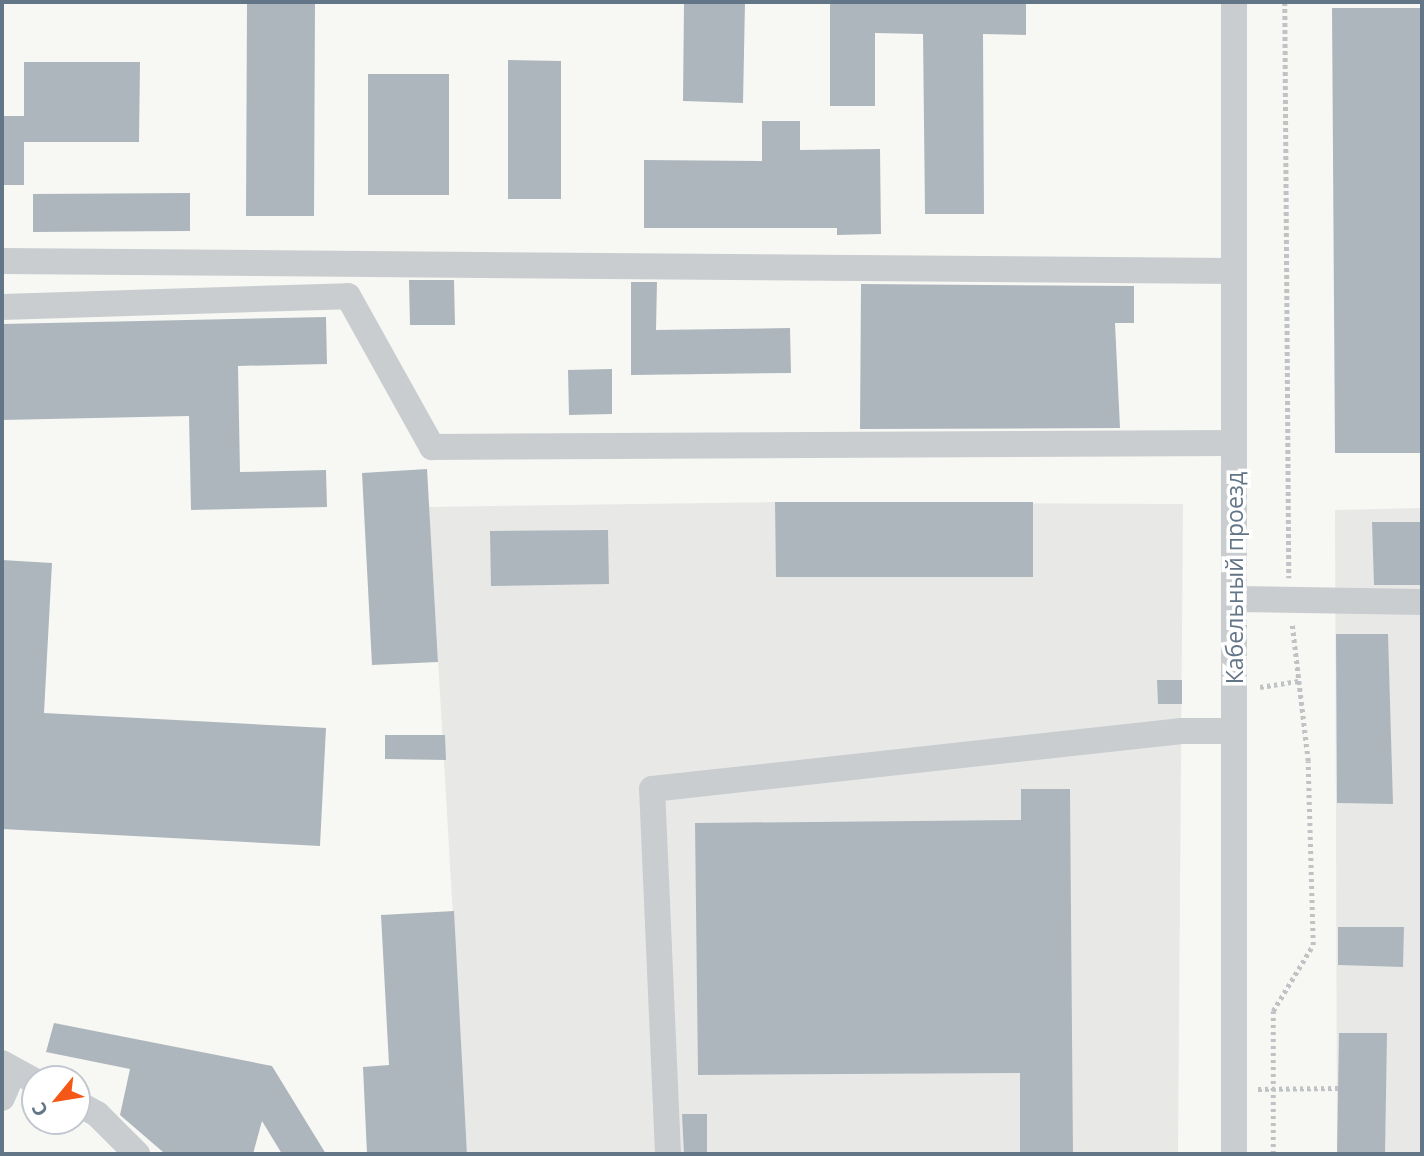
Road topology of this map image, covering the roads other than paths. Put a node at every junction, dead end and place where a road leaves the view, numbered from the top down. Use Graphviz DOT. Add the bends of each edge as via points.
graph roads {
  1 [pos="1234,2"];
  2 [pos="2,261"];
  3 [pos="1234,271"];
  4 [pos="2,307"];
  5 [pos="1234,443"];
  6 [pos="1234,599"];
  7 [pos="1422,602"];
  8 [pos="1234,731"];
  9 [pos="17,1071"];
  10 [pos="2,1098"];
  11 [pos="91,1111"];
  12 [pos="137,1154"];
  13 [pos="668,1154"];
  14 [pos="1234,1154"];
  1 -- 3 [label="street, Кабельный проезд"];
  2 -- 3 [label="street"];
  3 -- 5 [label="street, Кабельный проезд"];
  4 -- 5 [label="street" via="348,296 432,447"];
  5 -- 6 [label="street, Кабельный проезд"];
  6 -- 7 [label="street"];
  6 -- 8 [label="street, Кабельный проезд"];
  8 -- 13 [label="street" via="1182,731 652,789"];
  8 -- 14 [label="street, Кабельный проезд"];
  9 -- 10 [label="street"];
  11 -- 12 [label="street"];
}
